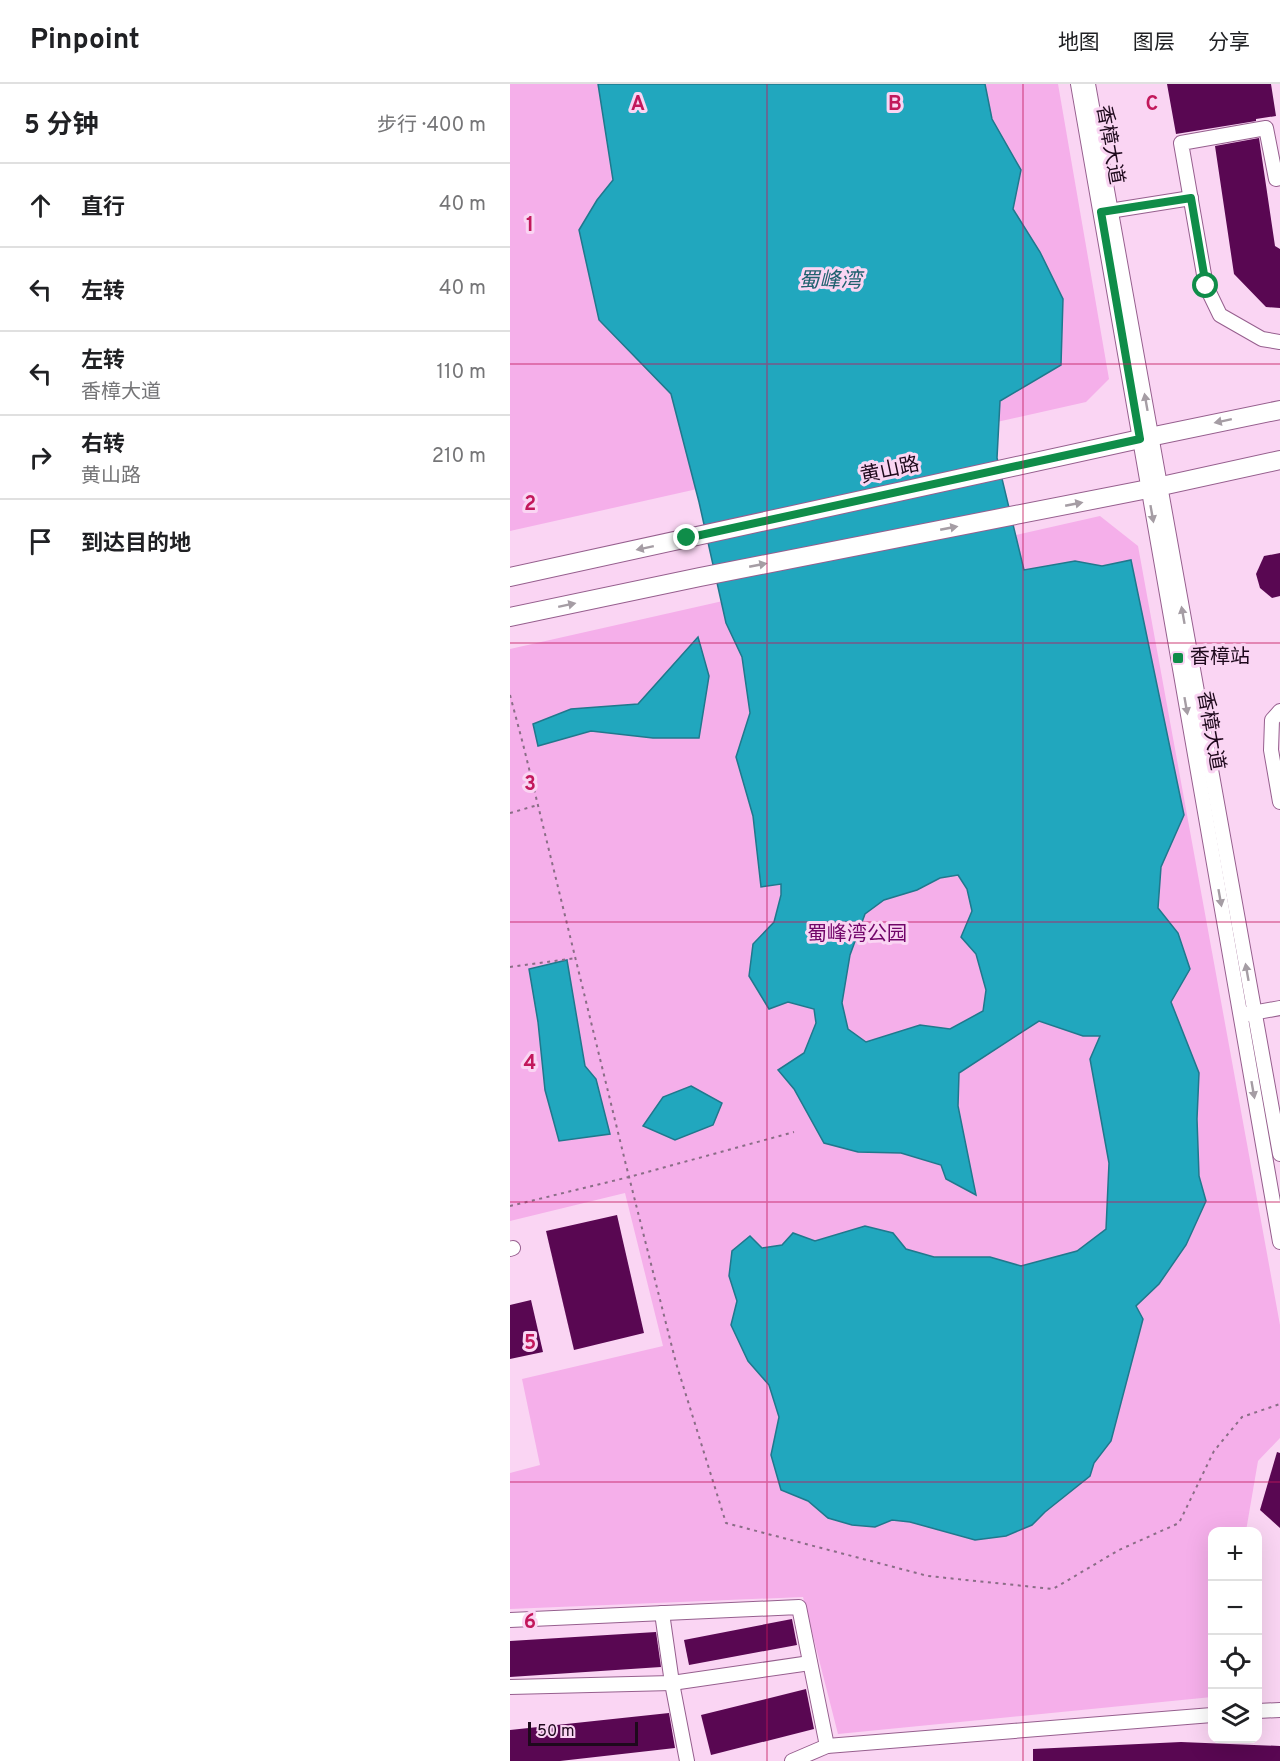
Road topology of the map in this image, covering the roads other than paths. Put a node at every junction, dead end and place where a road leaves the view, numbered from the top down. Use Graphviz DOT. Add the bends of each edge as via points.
graph roads {
  1 [pos="1078,84"];
  2 [pos="1088,84"];
  3 [pos="1280,178"];
  4 [pos="1191,198"];
  5 [pos="1106,211"];
  6 [pos="1280,342"];
  7 [pos="1280,410"];
  8 [pos="1146,437"];
  9 [pos="1280,460"];
  10 [pos="1154,488"];
  11 [pos="510,577"];
  12 [pos="510,618"];
  13 [pos="1280,711"];
  14 [pos="1280,802"];
  15 [pos="1280,1008"];
  16 [pos="1255,1012"];
  17 [pos="1240,1016"];
  18 [pos="1280,1154"];
  19 [pos="1280,1242"];
  20 [pos="662,1613"];
  21 [pos="510,1620"];
  22 [pos="810,1663"];
  23 [pos="672,1683"];
  24 [pos="510,1687"];
  25 [pos="1280,1710"];
  26 [pos="1262,1711"];
  27 [pos="1208,1715"];
  28 [pos="827,1746"];
  29 [pos="687,1761"];
  30 [pos="792,1761"];
  1 -- 5 [label="street, 香樟大道"];
  2 -- 5 [label="street, 香樟大道"];
  3 -- 4 [label="street" via="1276,179 1266,128 1181,142"];
  4 -- 5 [label="street"];
  4 -- 6 [label="street" via="1206,286 1220,315 1262,339"];
  5 -- 8 [label="street, 香樟大道"];
  7 -- 8 [label="main road, 黄山路, one-way"];
  8 -- 10 [label="street, 香樟大道"];
  8 -- 11 [label="main road, 黄山路, one-way"];
  9 -- 10 [label="main road"];
  12 -- 10 [label="main road, one-way"];
  16 -- 10 [label="street, 香樟大道, one-way"];
  10 -- 17 [label="street, 香樟大道, one-way"];
  13 -- 14 [label="street" via="1272,720 1271,750"];
  15 -- 16 [label="street"];
  16 -- 17 [label="street"];
  16 -- 18 [label="street, 香樟大道"];
  17 -- 19 [label="street, 香樟大道, one-way"];
  20 -- 21 [label="street"];
  20 -- 22 [label="street" via="799,1607"];
  20 -- 23 [label="street"];
  22 -- 23 [label="street"];
  22 -- 28 [label="street"];
  23 -- 24 [label="street"];
  23 -- 29 [label="street"];
  25 -- 26 [label="street"];
  27 -- 28 [label="street"];
  28 -- 30 [label="street"];
}
